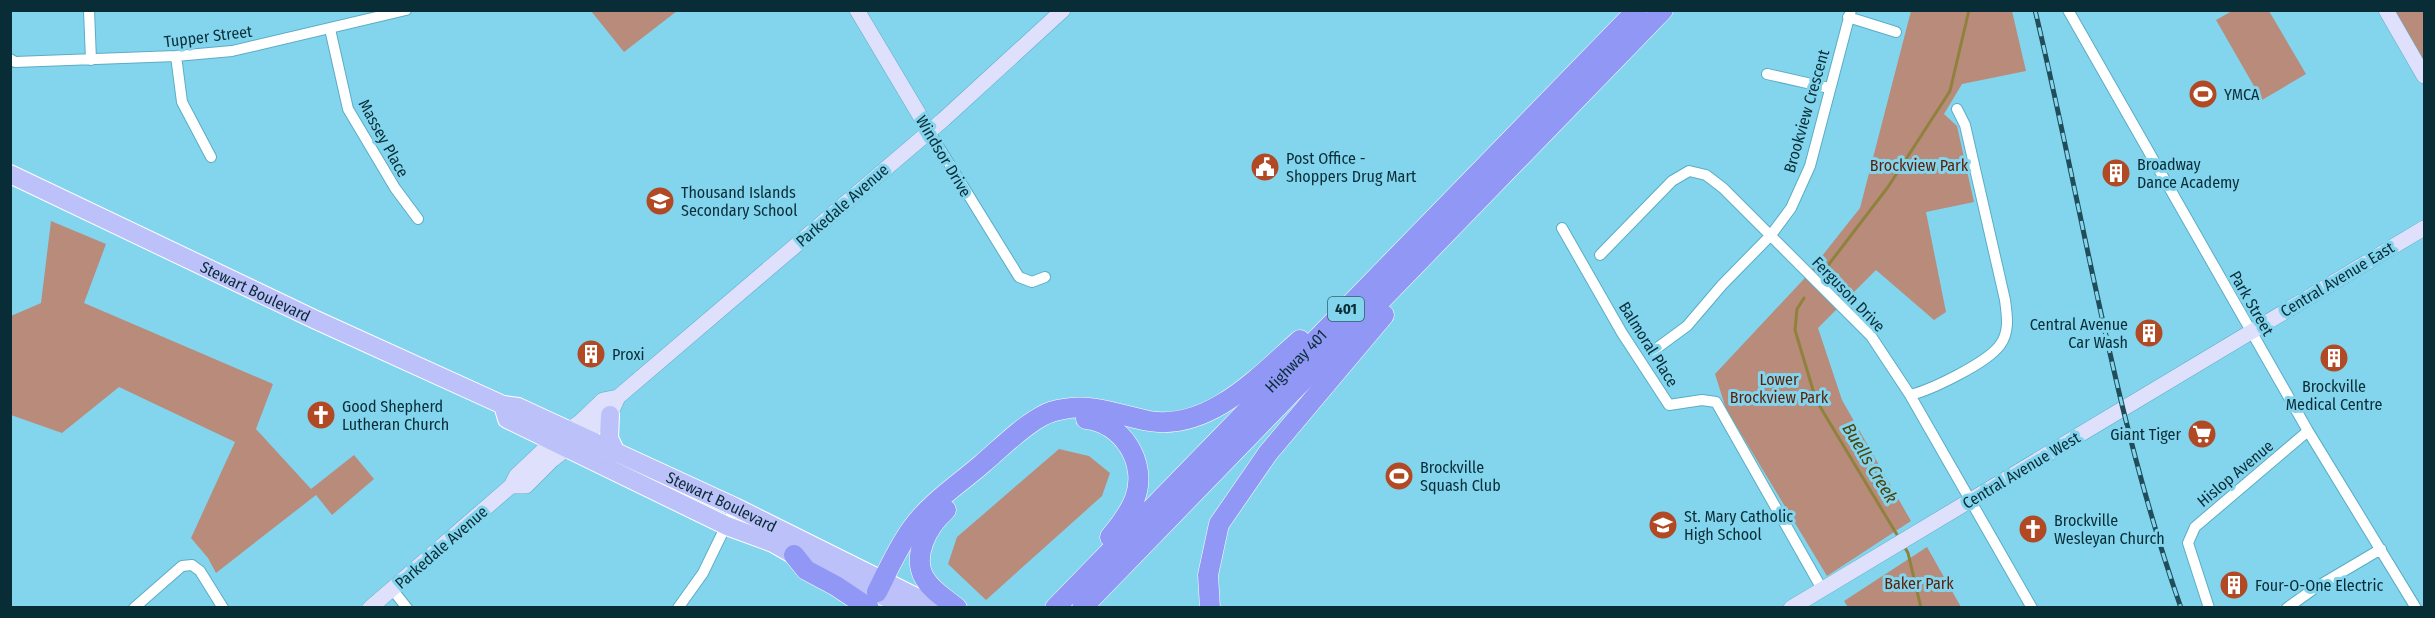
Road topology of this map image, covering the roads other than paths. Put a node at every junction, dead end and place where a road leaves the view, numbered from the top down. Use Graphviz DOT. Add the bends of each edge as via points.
graph roads {
  1 [pos="89,10"];
  2 [pos="406,10"];
  3 [pos="857,10"];
  4 [pos="1063,10"];
  5 [pos="1637,10"];
  6 [pos="1663,10"];
  7 [pos="2068,10"];
  8 [pos="2386,10"];
  9 [pos="1850,14"];
  10 [pos="330,29"];
  11 [pos="1896,32"];
  12 [pos="176,56"];
  13 [pos="91,60"];
  14 [pos="12,64"];
  15 [pos="1767,74"];
  16 [pos="2424,75"];
  17 [pos="1829,88"];
  18 [pos="1957,109"];
  19 [pos="929,131"];
  20 [pos="211,157"];
  21 [pos="10,174"];
  22 [pos="1469,211"];
  23 [pos="418,219"];
  24 [pos="1562,228"];
  25 [pos="2424,228"];
  26 [pos="1771,235"];
  27 [pos="1600,255"];
  28 [pos="1397,257"];
  29 [pos="1045,277"];
  30 [pos="2250,332"];
  31 [pos="1653,351"];
  32 [pos="1910,395"];
  33 [pos="618,397"];
  34 [pos="610,415"];
  35 [pos="2308,431"];
  36 [pos="568,439"];
  37 [pos="616,453"];
  38 [pos="1970,501"];
  39 [pos="735,507"];
  40 [pos="727,526"];
  41 [pos="2382,549"];
  42 [pos="794,555"];
  43 [pos="392,589"];
  44 [pos="1822,589"];
  45 [pos="876,593"];
  46 [pos="134,608"];
  47 [pos="223,608"];
  48 [pos="370,608"];
  49 [pos="408,608"];
  50 [pos="678,608"];
  51 [pos="909,608"];
  52 [pos="938,608"];
  53 [pos="957,608"];
  54 [pos="1046,608"];
  55 [pos="1055,608"];
  56 [pos="1082,608"];
  57 [pos="1210,608"];
  58 [pos="1791,608"];
  59 [pos="2032,608"];
  60 [pos="2209,608"];
  61 [pos="2287,608"];
  62 [pos="2416,608"];
  1 -- 13 [label="street"];
  2 -- 10 [label="street, Tupper Street"];
  3 -- 19 [label="street, Windsor Drive"];
  4 -- 19 [label="street, Parkedale Avenue"];
  5 -- 28 [label="highway, Highway 401 / 401"];
  6 -- 22 [label="highway, Highway 401 / 401"];
  7 -- 30 [label="street, Park Street"];
  8 -- 16 [label="street"];
  9 -- 11 [label="street, Brookview Crescent"];
  9 -- 17 [label="street, Brookview Crescent"];
  10 -- 12 [label="street, Tupper Street" via="232,51"];
  10 -- 23 [label="street, Massey Place" via="348,109"];
  12 -- 13 [label="street, Tupper Street"];
  12 -- 20 [label="street" via="182,102"];
  13 -- 14 [label="street, Tupper Street"];
  15 -- 17 [label="street"];
  17 -- 26 [label="street, Brookview Crescent" via="1810,166 1791,208"];
  18 -- 32 [label="street" via="1965,125 2008,325 2001,345 1984,359 1926,391"];
  19 -- 29 [label="street, Windsor Drive" via="1019,278 1032,282"];
  19 -- 33 [label="street, Parkedale Avenue"];
  21 -- 36 [label="main road, Stewart Boulevard" via="502,405 518,406"];
  22 -- 56 [label="highway, Highway 401 / 401"];
  22 -- 57 [label="highway" via="1461,230 1414,279 1268,453 1219,524 1208,575"];
  24 -- 44 [label="street, Balmoral Place" via="1669,405 1716,402"];
  25 -- 30 [label="street, Central Avenue East"];
  26 -- 27 [label="street, Ferguson Drive" via="1723,188 1706,175 1689,171 1672,181"];
  26 -- 31 [label="street, Brookview Crescent" via="1687,326"];
  26 -- 32 [label="street, Ferguson Drive" via="1871,336"];
  28 -- 45 [label="highway" via="1369,276 1287,352 1216,409 1175,422 1152,422 1082,408 1042,416 922,516 887,567"];
  28 -- 55 [label="highway, Highway 401 / 401"];
  30 -- 35 [label="street, Park Street"];
  30 -- 38 [label="street, Central Avenue West"];
  32 -- 38 [label="street, Ferguson Drive"];
  33 -- 34 [label="street, Parkedale Avenue"];
  33 -- 36 [label="street, Parkedale Avenue" via="603,400"];
  34 -- 36 [label="street, Parkedale Avenue"];
  34 -- 37 [label="main road" via="609,438"];
  35 -- 41 [label="street, Park Street"];
  35 -- 60 [label="street, Hislop Avenue" via="2195,527 2188,543"];
  36 -- 37 [label="main road, Stewart Boulevard"];
  36 -- 40 [label="main road, Stewart Boulevard"];
  36 -- 43 [label="street, Parkedale Avenue" via="516,476 512,486"];
  37 -- 39 [label="main road, Stewart Boulevard"];
  38 -- 44 [label="street, Central Avenue West"];
  38 -- 59 [label="street, Ferguson Drive"];
  39 -- 40 [label="street"];
  39 -- 45 [label="main road, Stewart Boulevard"];
  40 -- 42 [label="main road, Stewart Boulevard"];
  40 -- 50 [label="street" via="703,573"];
  41 -- 61 [label="street"];
  41 -- 62 [label="street, Park Street"];
  42 -- 45 [label="highway" via="806,570 836,585"];
  43 -- 48 [label="street, Parkedale Avenue"];
  43 -- 49 [label="street"];
  44 -- 58 [label="street, Central Avenue West"];
  45 -- 51 [label="main road, Stewart Boulevard"];
  45 -- 52 [label="main road, Stewart Boulevard"];
  46 -- 47 [label="street" via="182,566 192,565"];
  53 -- 54 [label="highway" via="924,578 921,554 929,529 1046,425 1063,419 1096,420 1118,431 1134,454 1136,496 1117,528"];
}
